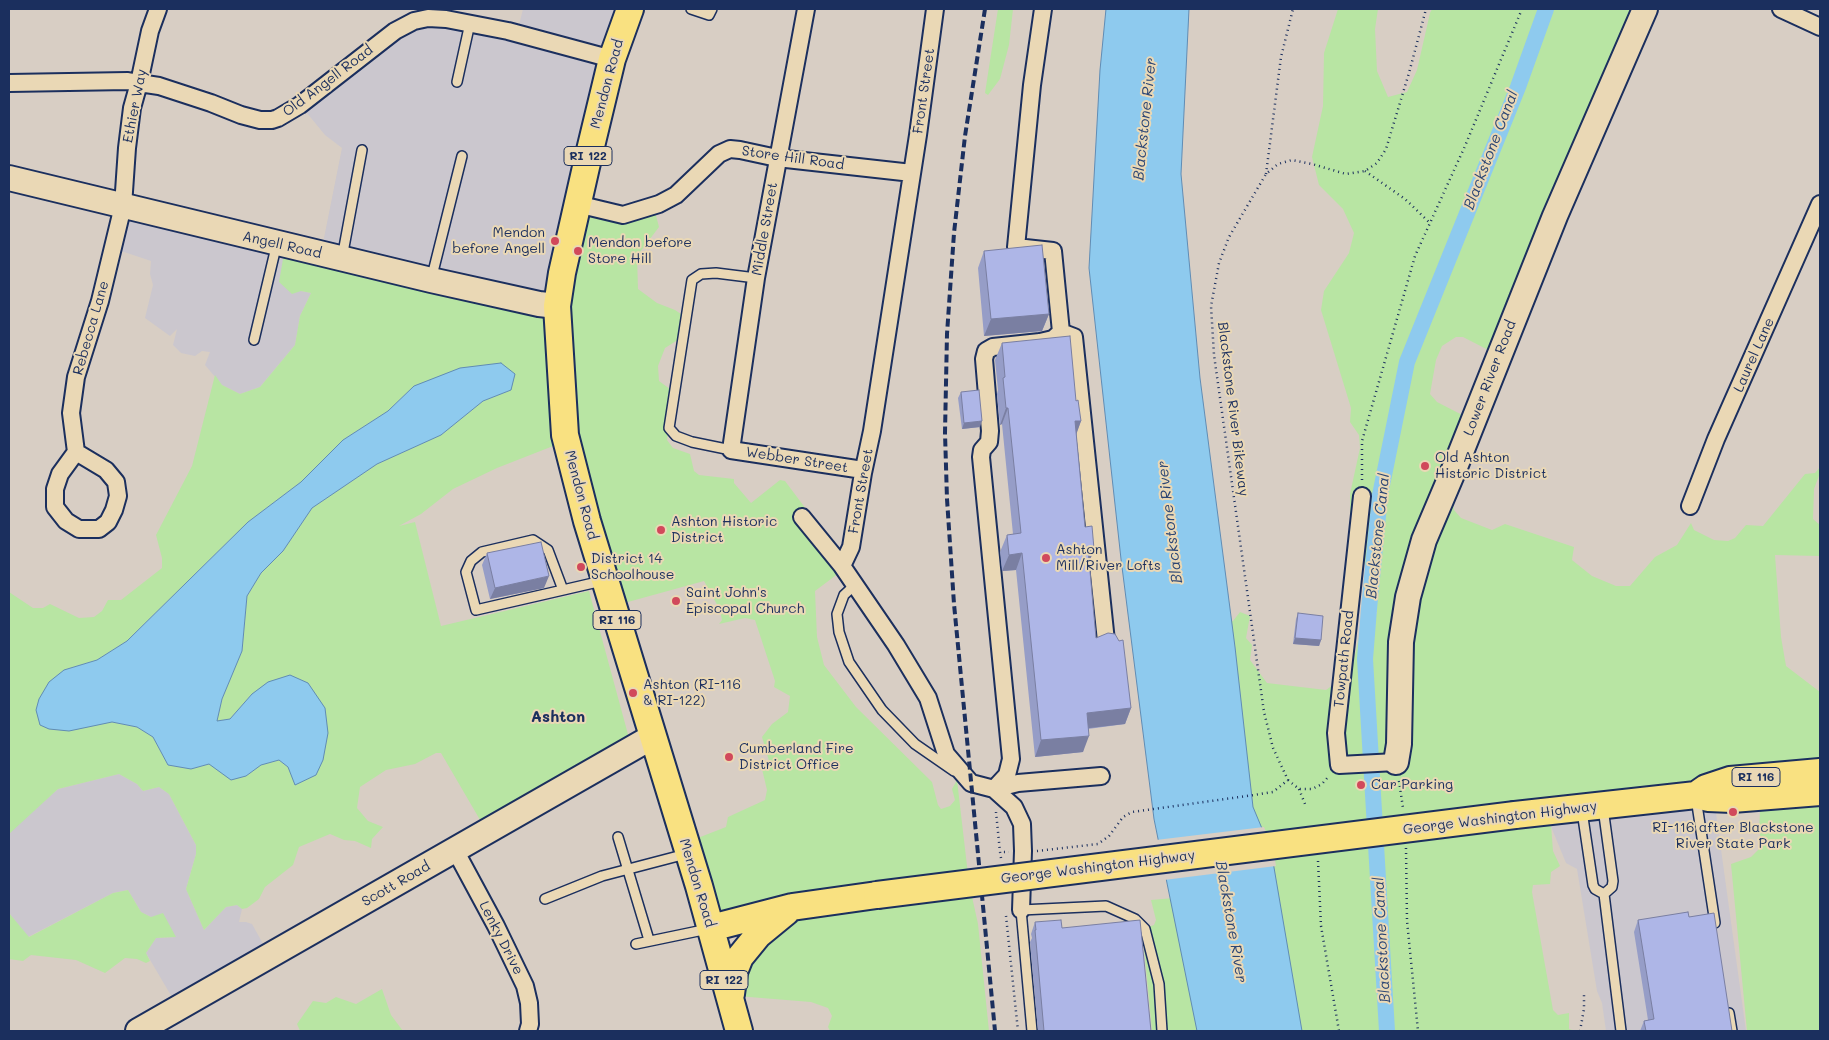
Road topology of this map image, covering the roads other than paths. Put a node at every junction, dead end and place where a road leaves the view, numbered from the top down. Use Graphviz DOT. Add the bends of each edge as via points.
graph roads {
  1 [pos="158,9"];
  2 [pos="630,9"];
  3 [pos="691,9"];
  4 [pos="712,9"];
  5 [pos="806,9"];
  6 [pos="935,9"];
  7 [pos="1043,9"];
  8 [pos="1645,9"];
  9 [pos="1781,9"];
  10 [pos="410,15"];
  11 [pos="470,23"];
  12 [pos="1820,27"];
  13 [pos="612,59"];
  14 [pos="457,82"];
  15 [pos="9,83"];
  16 [pos="139,83"];
  17 [pos="362,150"];
  18 [pos="462,156"];
  19 [pos="777,158"];
  20 [pos="912,173"];
  21 [pos="9,178"];
  22 [pos="578,204"];
  23 [pos="1820,204"];
  24 [pos="123,206"];
  25 [pos="276,243"];
  26 [pos="342,259"];
  27 [pos="756,278"];
  28 [pos="431,280"];
  29 [pos="557,306"];
  30 [pos="1061,332"];
  31 [pos="254,340"];
  32 [pos="731,450"];
  33 [pos="76,452"];
  34 [pos="863,470"];
  35 [pos="1362,496"];
  36 [pos="1690,506"];
  37 [pos="802,517"];
  38 [pos="842,566"];
  39 [pos="606,580"];
  40 [pos="856,584"];
  41 [pos="563,590"];
  42 [pos="1106,641"];
  43 [pos="652,736"];
  44 [pos="1392,762"];
  45 [pos="1820,772"];
  46 [pos="1101,776"];
  47 [pos="971,783"];
  48 [pos="994,789"];
  49 [pos="1820,792"];
  50 [pos="1696,795"];
  51 [pos="1592,807"];
  52 [pos="618,837"];
  53 [pos="455,850"];
  54 [pos="689,853"];
  55 [pos="628,868"];
  56 [pos="1604,894"];
  57 [pos="545,899"];
  58 [pos="792,908"];
  59 [pos="1021,910"];
  60 [pos="711,928"];
  61 [pos="1716,933"];
  62 [pos="649,940"];
  63 [pos="636,944"];
  64 [pos="1727,1003"];
  65 [pos="735,1021"];
  66 [pos="138,1031"];
  67 [pos="528,1031"];
  68 [pos="1032,1031"];
  69 [pos="1162,1031"];
  70 [pos="1621,1031"];
  71 [pos="1732,1031"];
  1 -- 16 [label="street, Ethier Way"];
  2 -- 13 [label="main road, Mendon Road / RI 122"];
  3 -- 4 [label="lane" via="709,15"];
  5 -- 19 [label="street, Middle Street"];
  6 -- 20 [label="street, Front Street"];
  7 -- 30 [label="street" via="1016,247 1053,251"];
  8 -- 44 [label="street, Lower River Road" via="1555,216 1424,540 1408,597 1401,642 1399,734"];
  9 -- 12 [label="street"];
  10 -- 11 [label="street, Old Angell Road"];
  10 -- 16 [label="street, Old Angell Road" via="395,31 300,105 272,120 241,115 159,86"];
  11 -- 13 [label="street, Old Angell Road"];
  11 -- 14 [label="lane"];
  13 -- 22 [label="main road, Mendon Road / RI 122"];
  15 -- 16 [label="street, Old Angell Road"];
  16 -- 24 [label="street, Ethier Way" via="128,138"];
  17 -- 26 [label="lane"];
  18 -- 28 [label="lane"];
  19 -- 20 [label="street, Store Hill Road"];
  19 -- 22 [label="street, Store Hill Road" via="730,149 719,154 676,195 623,215"];
  19 -- 27 [label="street, Middle Street"];
  20 -- 34 [label="street, Front Street" via="872,431"];
  21 -- 24 [label="street, Angell Road"];
  22 -- 29 [label="main road, Mendon Road / RI 122"];
  23 -- 36 [label="street, Laurel Lane" via="1716,439"];
  24 -- 25 [label="street, Angell Road"];
  24 -- 33 [label="street, Rebecca Lane" via="100,301 76,377 71,413"];
  25 -- 26 [label="street, Angell Road"];
  25 -- 31 [label="lane"];
  26 -- 28 [label="street, Angell Road"];
  27 -- 32 [label="street, Middle Street"];
  27 -- 32 [label="lane" via="716,273 701,274 692,280 671,418 670,428 676,436"];
  28 -- 29 [label="street, Angell Road"];
  29 -- 39 [label="main road, Mendon Road / RI 116" via="565,435"];
  30 -- 42 [label="street" via="1074,337"];
  30 -- 48 [label="street" via="1053,339 1040,342 993,347 986,351 984,359 990,431 989,442 981,457 1011,760 1006,775"];
  32 -- 34 [label="street, Webber Street"];
  33 -- 33 [label="street" via="60,474 55,490 55,508 66,521 79,529 99,529 108,522 114,510 118,496 116,482 106,470"];
  34 -- 38 [label="street, Front Street" via="851,547"];
  35 -- 44 [label="street, Towpath Road" via="1336,734 1346,765"];
  37 -- 38 [label="street"];
  38 -- 40 [label="street"];
  39 -- 41 [label="lane"];
  39 -- 43 [label="main road, Mendon Road / RI 116"];
  40 -- 47 [label="street" via="928,698 946,754"];
  40 -- 47 [label="lane" via="844,595 837,614 849,662 882,710 915,744"];
  41 -- 41 [label="lane" via="476,610 466,572 471,561 482,552 533,540 548,550"];
  43 -- 53 [label="street, Scott Road"];
  43 -- 54 [label="main road, Mendon Road / RI 116"];
  45 -- 50 [label="main road, George Washington Highway / RI 116" via="1730,780"];
  46 -- 48 [label="street" via="1018,783"];
  47 -- 48 [label="street"];
  48 -- 59 [label="street" via="1014,807 1022,824"];
  49 -- 50 [label="main road, George Washington Highway / RI 116" via="1732,800"];
  50 -- 51 [label="main road, George Washington Highway / RI 116"];
  50 -- 61 [label="lane"];
  51 -- 56 [label="lane" via="1593,885"];
  51 -- 56 [label="lane" via="1613,881 1612,887"];
  51 -- 58 [label="main road, George Washington Highway / RI 116, bridge" via="877,894"];
  52 -- 55 [label="lane"];
  53 -- 66 [label="street, Scott Road"];
  53 -- 67 [label="street, Lenky Drive" via="524,986 529,1003"];
  54 -- 55 [label="lane"];
  54 -- 60 [label="main road, Mendon Road / RI 116"];
  55 -- 57 [label="lane"];
  55 -- 62 [label="lane"];
  56 -- 70 [label="lane"];
  58 -- 60 [label="main road, George Washington Highway / RI 116"];
  58 -- 65 [label="main road" via="758,934 740,957 732,980"];
  59 -- 68 [label="lane"];
  59 -- 69 [label="lane" via="1106,906 1135,919 1144,929 1159,984"];
  60 -- 62 [label="lane"];
  60 -- 65 [label="main road, Mendon Road / RI 122"];
  62 -- 63 [label="lane"];
  64 -- 71 [label="lane"];
}
